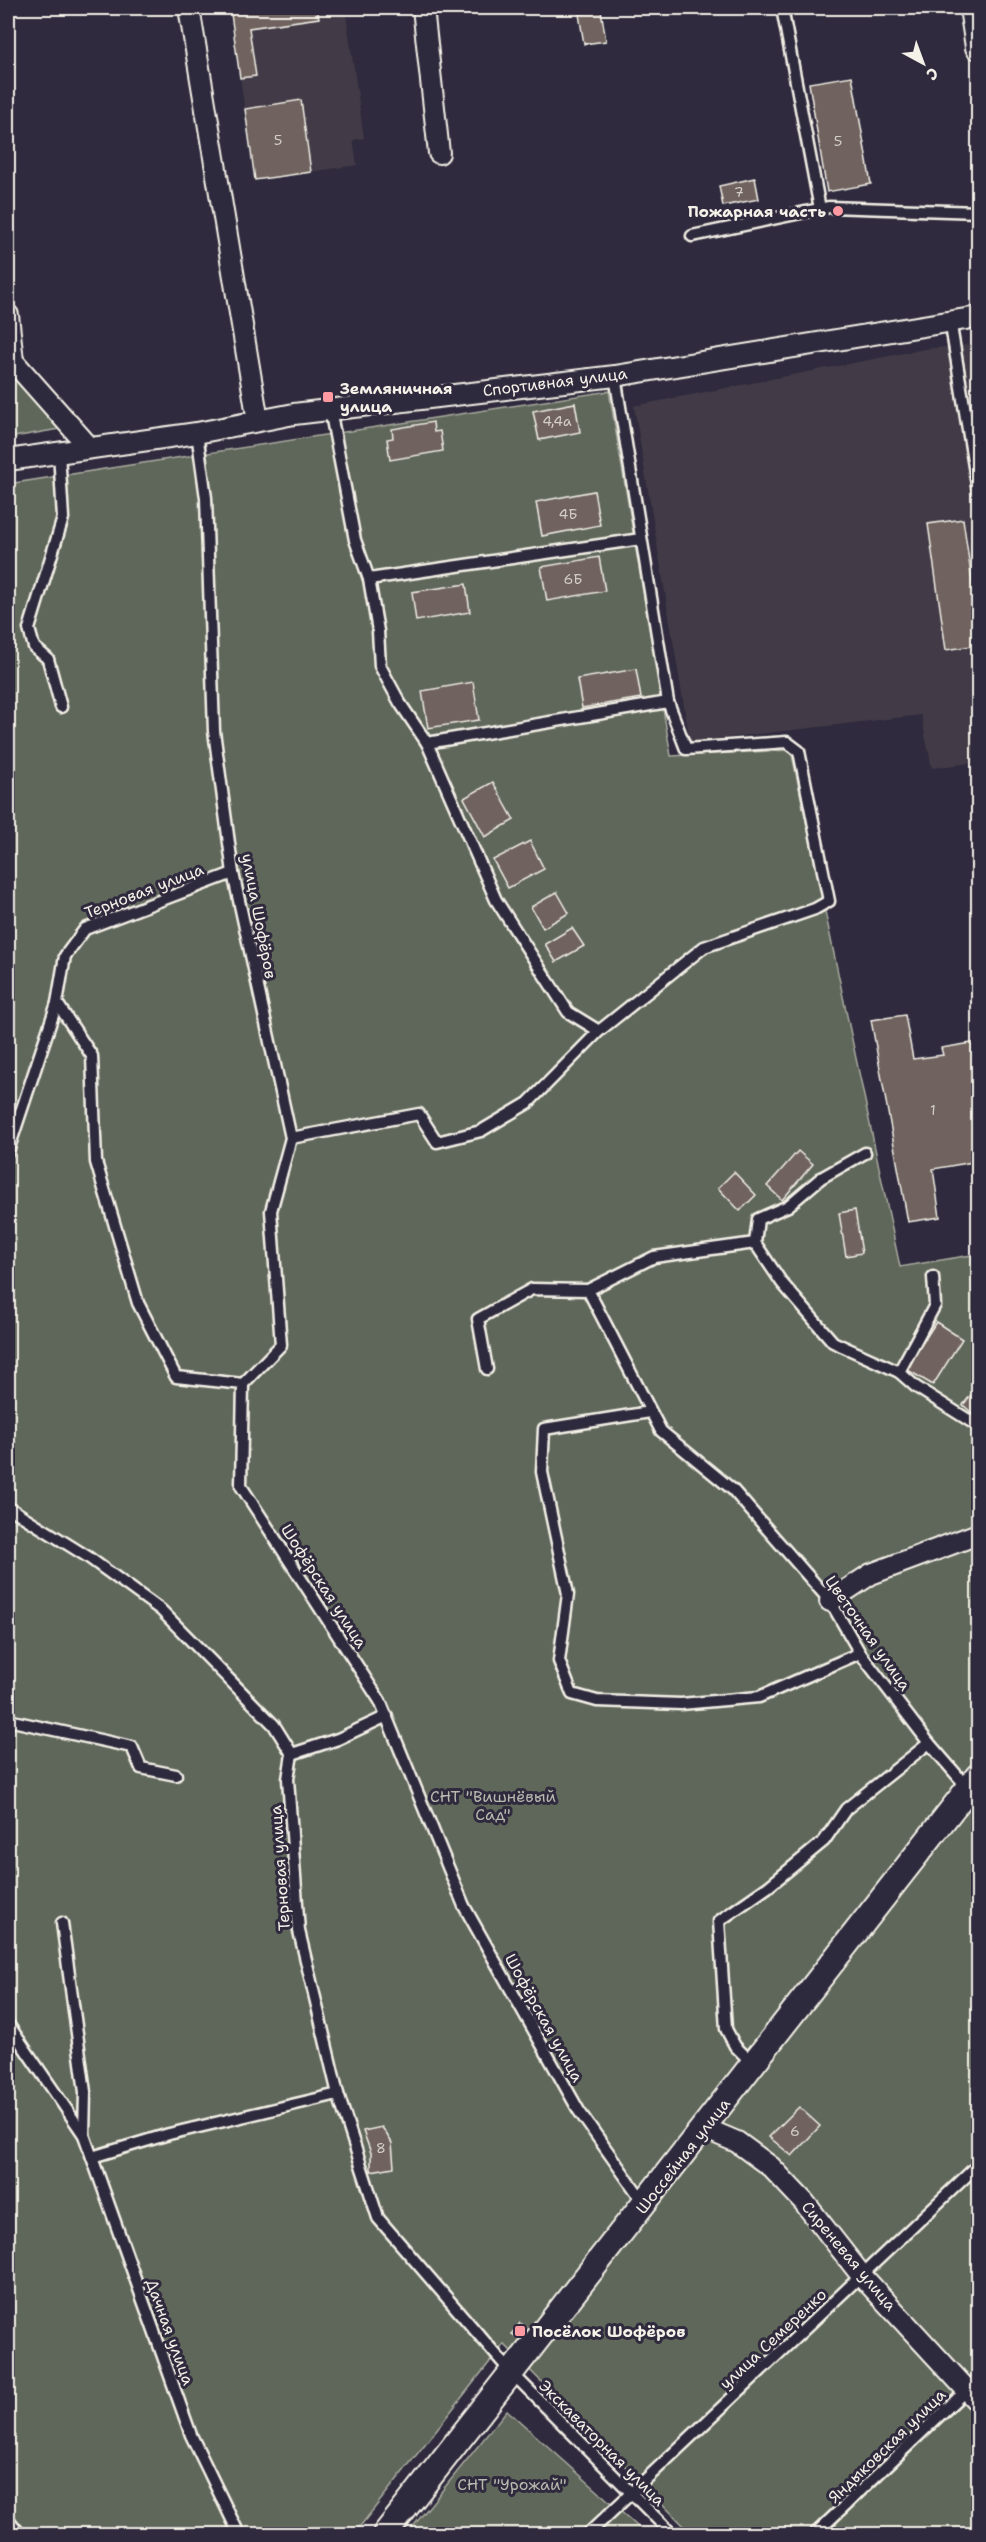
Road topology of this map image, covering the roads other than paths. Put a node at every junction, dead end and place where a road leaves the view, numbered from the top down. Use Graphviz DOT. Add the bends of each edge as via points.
graph roads {
  1 [pos="189,8"];
  2 [pos="423,8"];
  3 [pos="782,8"];
  4 [pos="972,8"];
  5 [pos="978,47"];
  6 [pos="439,153"];
  7 [pos="820,209"];
  8 [pos="978,212"];
  9 [pos="692,236"];
  10 [pos="8,315"];
  11 [pos="978,317"];
  12 [pos="950,320"];
  13 [pos="615,376"];
  14 [pos="330,409"];
  15 [pos="258,421"];
  16 [pos="198,433"];
  17 [pos="89,447"];
  18 [pos="59,452"];
  19 [pos="8,460"];
  20 [pos="978,491"];
  21 [pos="641,539"];
  22 [pos="369,579"];
  23 [pos="668,702"];
  24 [pos="61,707"];
  25 [pos="427,743"];
  26 [pos="233,873"];
  27 [pos="57,1003"];
  28 [pos="599,1031"];
  29 [pos="291,1138"];
  30 [pos="8,1151"];
  31 [pos="865,1153"];
  32 [pos="755,1243"];
  33 [pos="933,1277"];
  34 [pos="588,1290"];
  35 [pos="487,1369"];
  36 [pos="899,1372"];
  37 [pos="243,1384"];
  38 [pos="650,1412"];
  39 [pos="978,1426"];
  40 [pos="8,1507"];
  41 [pos="978,1534"];
  42 [pos="831,1600"];
  43 [pos="860,1653"];
  44 [pos="387,1716"];
  45 [pos="8,1720"];
  46 [pos="929,1743"];
  47 [pos="292,1754"];
  48 [pos="176,1775"];
  49 [pos="973,1782"];
  50 [pos="62,1923"];
  51 [pos="8,2024"];
  52 [pos="754,2065"];
  53 [pos="338,2094"];
  54 [pos="704,2128"];
  55 [pos="84,2135"];
  56 [pos="92,2157"];
  57 [pos="978,2164"];
  58 [pos="645,2204"];
  59 [pos="862,2276"];
  60 [pos="511,2372"];
  61 [pos="975,2390"];
  62 [pos="631,2494"];
  63 [pos="8,2519"];
  64 [pos="20,2535"];
  65 [pos="240,2535"];
  66 [pos="385,2535"];
  67 [pos="588,2535"];
  68 [pos="672,2535"];
  69 [pos="816,2535"];
  1 -- 15 [label="street"];
  2 -- 6 [label="street"];
  3 -- 7 [label="lane"];
  4 -- 5 [label="street"];
  7 -- 8 [label="lane"];
  7 -- 9 [label="lane"];
  10 -- 17 [label="street" via="13,361"];
  11 -- 12 [label="street, Спортивная улица"];
  12 -- 13 [label="street, Спортивная улица"];
  12 -- 20 [label="lane"];
  13 -- 14 [label="street, Спортивная улица"];
  13 -- 21 [label="lane"];
  14 -- 15 [label="street, Спортивная улица"];
  14 -- 22 [label="lane" via="355,540"];
  15 -- 16 [label="street, Спортивная улица"];
  16 -- 17 [label="street, Спортивная улица"];
  16 -- 26 [label="lane, улица Шофёров" via="206,498 214,731"];
  17 -- 18 [label="street, Спортивная улица"];
  18 -- 19 [label="street, Спортивная улица"];
  18 -- 24 [label="lane" via="63,518 28,629 33,647 48,659"];
  21 -- 22 [label="lane"];
  21 -- 23 [label="lane"];
  22 -- 25 [label="lane" via="380,666"];
  23 -- 25 [label="lane"];
  23 -- 28 [label="lane" via="686,749 787,741 799,751 829,901 704,947"];
  25 -- 28 [label="lane" via="496,900 568,1012"];
  26 -- 27 [label="lane, Терновая улица" via="85,929 65,957"];
  26 -- 29 [label="lane, улица Шофёров"];
  27 -- 30 [label="lane, Терновая улица"];
  27 -- 37 [label="lane" via="92,1056 96,1162 138,1303 176,1377"];
  28 -- 29 [label="lane" via="528,1102 481,1131 437,1142 418,1114"];
  29 -- 37 [label="lane, улица Шофёров" via="271,1210 281,1345"];
  31 -- 32 [label="lane" via="821,1178 788,1206 758,1219"];
  32 -- 34 [label="lane" via="654,1257"];
  32 -- 36 [label="lane" via="782,1283 833,1342"];
  33 -- 36 [label="lane" via="935,1305"];
  34 -- 35 [label="lane" via="532,1289 478,1319"];
  34 -- 38 [label="lane, Цветочная улица"];
  36 -- 39 [label="lane"];
  37 -- 44 [label="lane, Шофёрская улица" via="241,1486"];
  38 -- 42 [label="lane, Цветочная улица" via="661,1431 733,1490"];
  38 -- 43 [label="lane" via="543,1429 542,1472 568,1594 559,1661 572,1694 597,1701 681,1704 759,1697"];
  40 -- 47 [label="lane" via="88,1557 161,1610 274,1725"];
  41 -- 42 [label="street" via="871,1574"];
  42 -- 43 [label="lane, Цветочная улица"];
  43 -- 46 [label="lane, Цветочная улица"];
  44 -- 47 [label="lane" via="338,1739"];
  44 -- 58 [label="lane, Шофёрская улица" via="464,1906 579,2111"];
  45 -- 48 [label="lane" via="132,1747 141,1768"];
  46 -- 49 [label="lane, Цветочная улица"];
  46 -- 52 [label="lane" via="846,1809 824,1841 719,1921 726,2029 735,2046"];
  47 -- 53 [label="lane, Терновая улица" via="288,1779 298,1931"];
  49 -- 52 [label="street, Шоссейная улица"];
  50 -- 55 [label="lane, Дачная улица" via="85,2092"];
  51 -- 55 [label="lane, Дачная улица"];
  52 -- 54 [label="street, Шоссейная улица"];
  53 -- 56 [label="lane" via="169,2134"];
  53 -- 60 [label="lane, Терновая улица" via="378,2218"];
  54 -- 58 [label="street, Шоссейная улица"];
  54 -- 59 [label="street, Сиреневая улица" via="737,2142 771,2167"];
  55 -- 56 [label="lane, Дачная улица"];
  56 -- 65 [label="lane, Дачная улица" via="191,2435"];
  57 -- 59 [label="lane, улица Семеренко"];
  58 -- 60 [label="street, Шоссейная улица"];
  59 -- 61 [label="street, Сиреневая улица"];
  59 -- 62 [label="lane, улица Семеренко"];
  60 -- 62 [label="lane, Экскаваторная улица"];
  60 -- 66 [label="street, Шоссейная улица"];
  61 -- 69 [label="lane, Яндыковская улица"];
  62 -- 67 [label="lane, улица Семеренко"];
  62 -- 68 [label="lane, Экскаваторная улица"];
  63 -- 64 [label="lane"];
}
